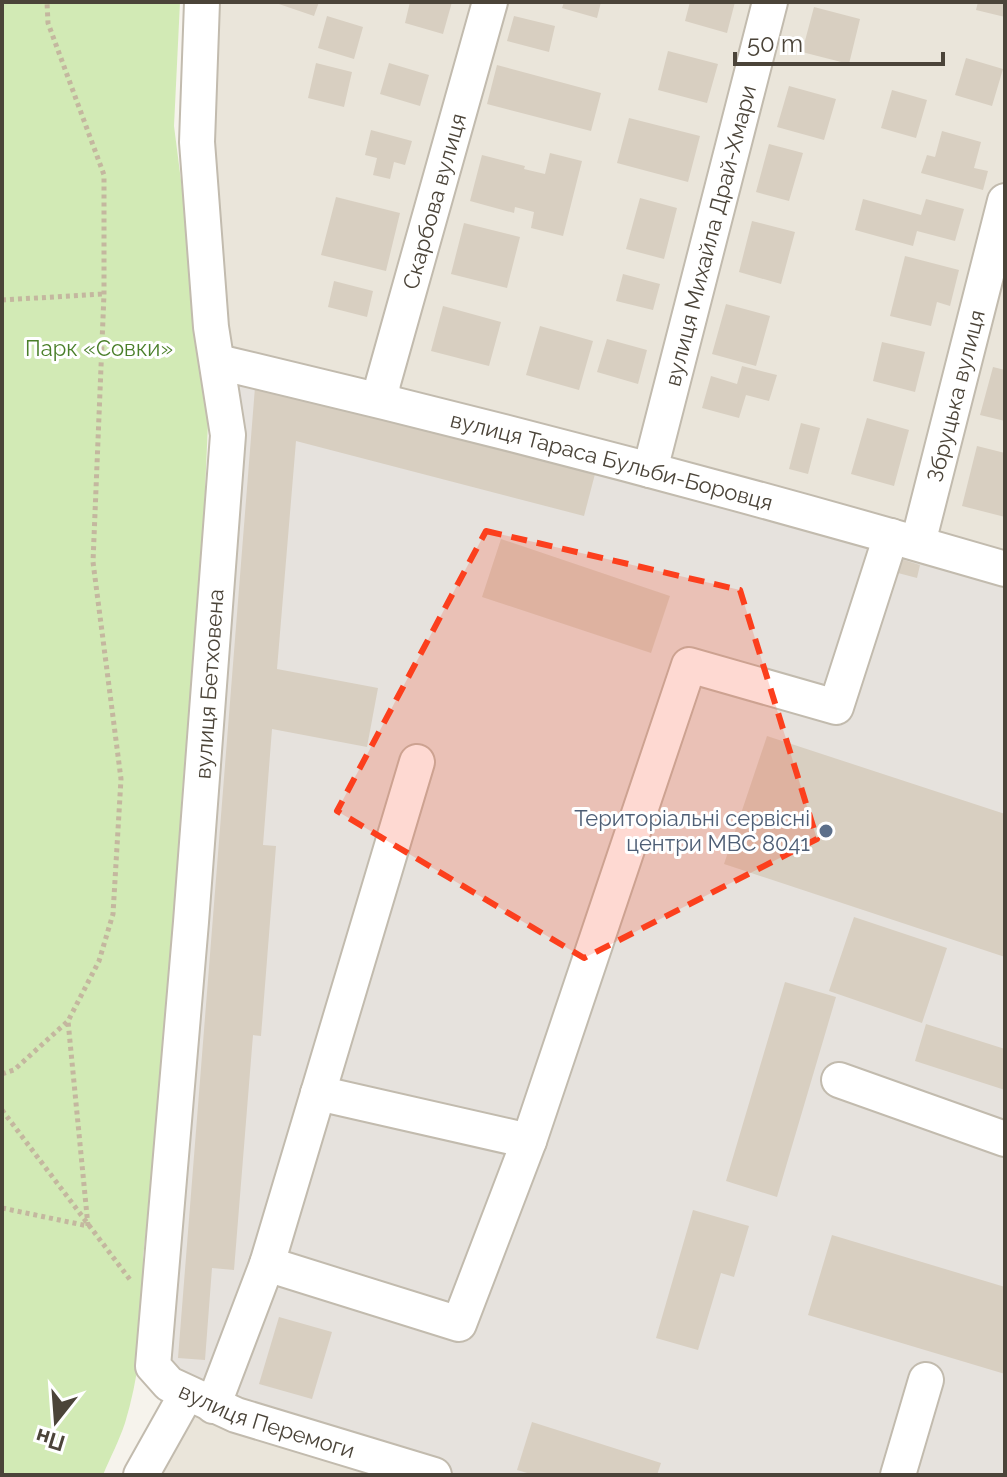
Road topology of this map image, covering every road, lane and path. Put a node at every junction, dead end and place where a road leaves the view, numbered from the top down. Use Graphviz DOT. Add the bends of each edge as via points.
graph roads {
  1 [pos="47,2"];
  2 [pos="202,2"];
  3 [pos="490,2"];
  4 [pos="770,2"];
  5 [pos="1005,201"];
  6 [pos="104,294"];
  7 [pos="2,300"];
  8 [pos="218,362"];
  9 [pos="381,400"];
  10 [pos="650,470"];
  11 [pos="904,540"];
  12 [pos="1005,569"];
  13 [pos="417,762"];
  14 [pos="68,1021"];
  15 [pos="2,1074"];
  16 [pos="839,1080"];
  17 [pos="318,1093"];
  18 [pos="2,1110"];
  19 [pos="1005,1139"];
  20 [pos="529,1141"];
  21 [pos="2,1208"];
  22 [pos="88,1226"];
  23 [pos="267,1264"];
  24 [pos="136,1288"];
  25 [pos="153,1366"];
  26 [pos="926,1380"];
  27 [pos="200,1400"];
  28 [pos="163,1436"];
  29 [pos="141,1475"];
  30 [pos="162,1475"];
  31 [pos="434,1475"];
  32 [pos="898,1475"];
  1 -- 6 [label="path" via="48,23 104,175"];
  2 -- 8 [label="street, вулиця Бетховена" via="197,142"];
  3 -- 9 [label="street, Скарбова вулиця"];
  4 -- 10 [label="street, вулиця Михайла Драй-Хмари"];
  5 -- 11 [label="street, Збруцька вулиця"];
  6 -- 7 [label="path"];
  6 -- 14 [label="path" via="93,562 121,779 113,914 99,961"];
  8 -- 9 [label="street, вулиця Тараса Бульби-Боровця"];
  8 -- 25 [label="street, вулиця Бетховена" via="228,435"];
  9 -- 10 [label="street, вулиця Тараса Бульби-Боровця"];
  10 -- 11 [label="street, вулиця Тараса Бульби-Боровця"];
  11 -- 12 [label="street, вулиця Тараса Бульби-Боровця"];
  11 -- 20 [label="street, Збруцька вулиця" via="836,707 689,665"];
  13 -- 17 [label="street"];
  14 -- 15 [label="path" via="14,1070"];
  14 -- 22 [label="path"];
  16 -- 19 [label="street"];
  17 -- 20 [label="street"];
  17 -- 23 [label="street"];
  18 -- 22 [label="path"];
  20 -- 23 [label="street" via="459,1324"];
  21 -- 22 [label="path"];
  22 -- 24 [label="path"];
  23 -- 27 [label="street"];
  25 -- 27 [label="street, вулиця Перемоги" via="169,1384"];
  26 -- 32 [label="street"];
  27 -- 28 [label="street"];
  27 -- 31 [label="street, вулиця Перемоги"];
  28 -- 29 [label="street"];
  28 -- 30 [label="street" via="170,1448"];
}
